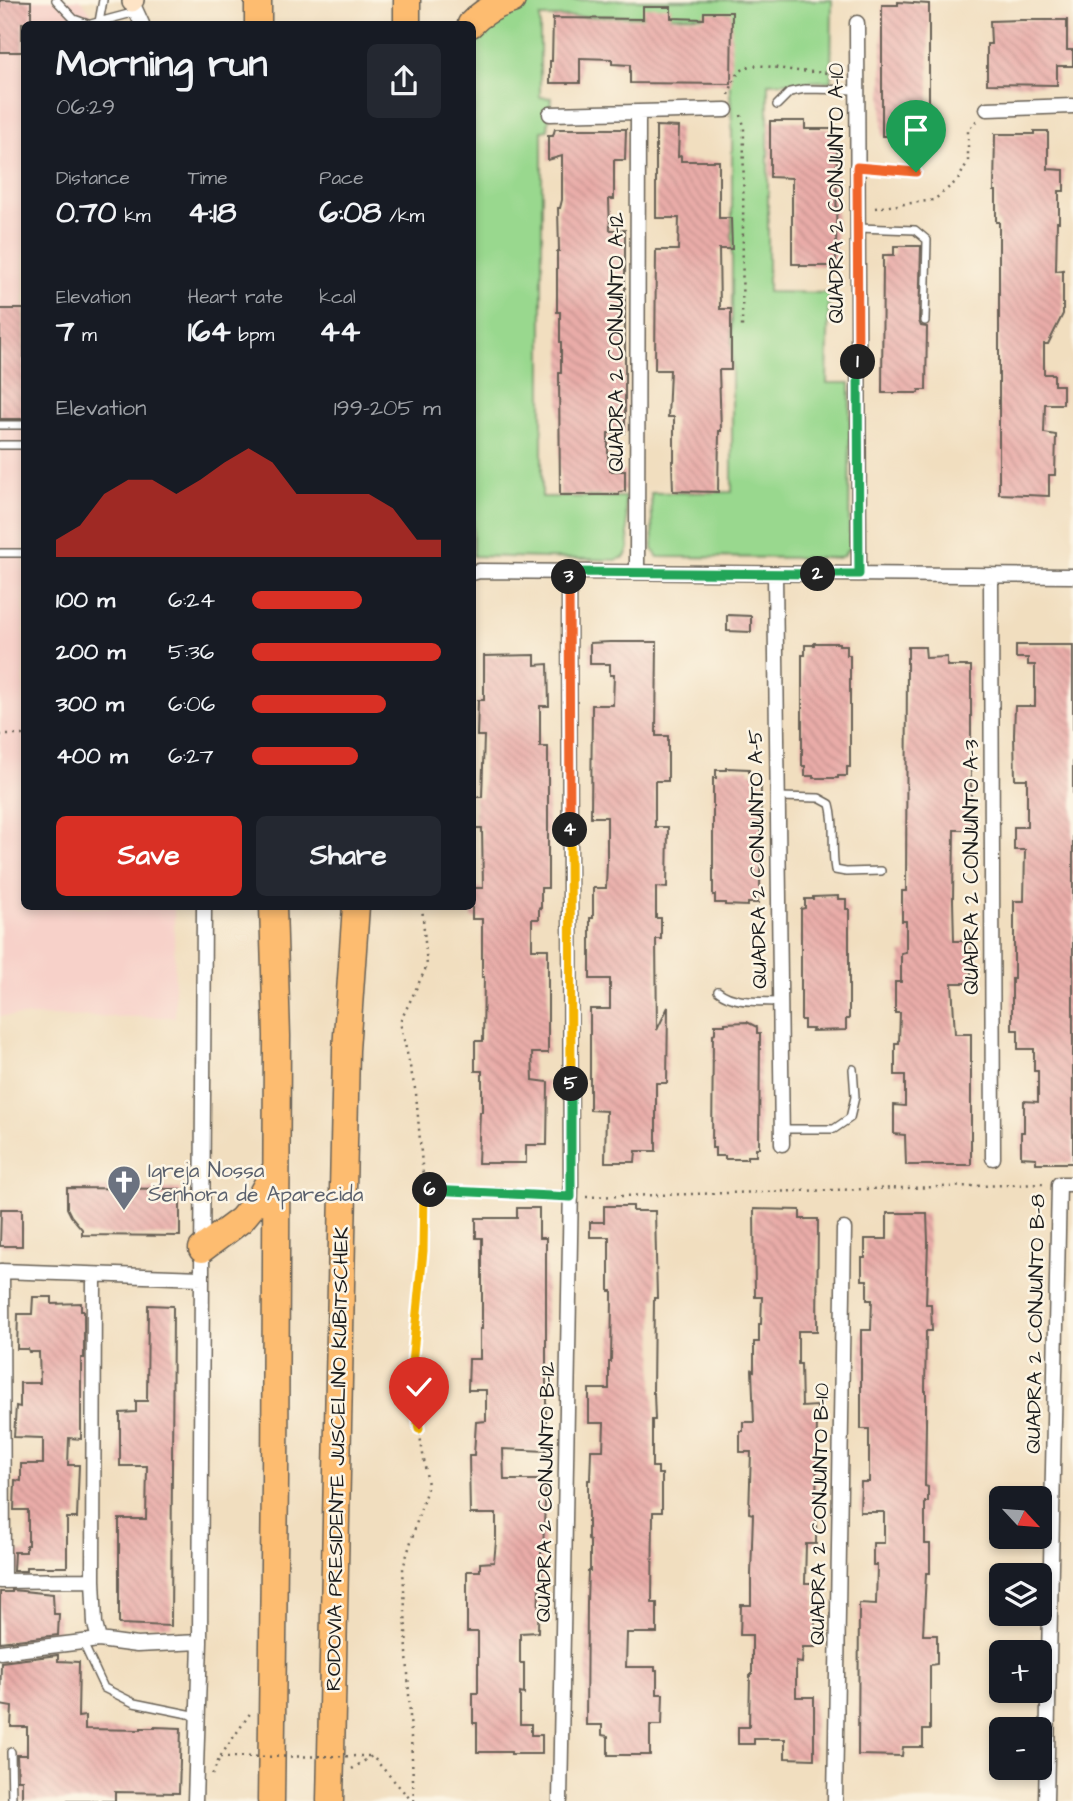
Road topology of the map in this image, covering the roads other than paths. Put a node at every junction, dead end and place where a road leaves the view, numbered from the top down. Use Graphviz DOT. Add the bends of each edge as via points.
graph roads {
  1 [pos="57,0"];
  2 [pos="103,0"];
  3 [pos="407,0"];
  4 [pos="512,0"];
  5 [pos="135,8"];
  6 [pos="80,21"];
  7 [pos="99,21"];
  8 [pos="102,21"];
  9 [pos="407,21"];
  10 [pos="474,21"];
  11 [pos="857,23"];
  12 [pos="857,90"];
  13 [pos="777,105"];
  14 [pos="1073,106"];
  15 [pos="987,109"];
  16 [pos="726,110"];
  17 [pos="638,112"];
  18 [pos="550,114"];
  19 [pos="857,167"];
  20 [pos="916,172"];
  21 [pos="858,228"];
  22 [pos="925,321"];
  23 [pos="0,425"];
  24 [pos="21,425"];
  25 [pos="0,444"];
  26 [pos="21,445"];
  27 [pos="0,553"];
  28 [pos="21,553"];
  29 [pos="476,571"];
  30 [pos="569,572"];
  31 [pos="637,572"];
  32 [pos="775,574"];
  33 [pos="859,574"];
  34 [pos="991,575"];
  35 [pos="1073,576"];
  36 [pos="778,797"];
  37 [pos="881,871"];
  38 [pos="204,910"];
  39 [pos="273,910"];
  40 [pos="356,910"];
  41 [pos="718,991"];
  42 [pos="780,1002"];
  43 [pos="853,1069"];
  44 [pos="782,1137"];
  45 [pos="993,1158"];
  46 [pos="276,1166"];
  47 [pos="1066,1184"];
  48 [pos="424,1189"];
  49 [pos="571,1190"];
  50 [pos="844,1228"];
  51 [pos="202,1249"];
  52 [pos="1,1271"];
  53 [pos="94,1275"];
  54 [pos="202,1278"];
  55 [pos="93,1580"];
  56 [pos="1,1581"];
  57 [pos="99,1640"];
  58 [pos="83,1642"];
  59 [pos="200,1642"];
  60 [pos="0,1653"];
  61 [pos="198,1716"];
  62 [pos="10,1752"];
  63 [pos="12,1801"];
  64 [pos="195,1801"];
  65 [pos="271,1801"];
  66 [pos="330,1801"];
  67 [pos="560,1801"];
  68 [pos="835,1801"];
  69 [pos="1046,1801"];
  1 -- 6 [label="lane"];
  2 -- 7 [label="lane"];
  3 -- 9 [label="highway"];
  4 -- 10 [label="highway"];
  5 -- 8 [label="lane"];
  11 -- 12 [label="street, QUADRA 2 CONJUNTO A-10"];
  12 -- 13 [label="lane" via="805,89 790,92"];
  12 -- 19 [label="street, QUADRA 2 CONJUNTO A-10"];
  14 -- 15 [label="street"];
  16 -- 17 [label="street"];
  17 -- 18 [label="street"];
  17 -- 31 [label="street, QUADRA 2 CONJUNTO A-12"];
  19 -- 20 [label="lane"];
  19 -- 21 [label="street, QUADRA 2 CONJUNTO A-10"];
  21 -- 22 [label="lane" via="915,230 927,240"];
  21 -- 33 [label="street, QUADRA 2 CONJUNTO A-10"];
  23 -- 24 [label="lane"];
  25 -- 26 [label="lane"];
  27 -- 28 [label="lane"];
  29 -- 30 [label="street"];
  30 -- 31 [label="street"];
  30 -- 49 [label="street, QUADRA 2 CONJUNTO B-12"];
  31 -- 32 [label="street"];
  32 -- 33 [label="street"];
  32 -- 36 [label="street, QUADRA 2 CONJUNTO A-5"];
  33 -- 34 [label="street"];
  34 -- 35 [label="street"];
  34 -- 45 [label="street, QUADRA 2 CONJUNTO A-3"];
  36 -- 37 [label="lane" via="819,798 830,803 835,870"];
  36 -- 42 [label="street, QUADRA 2 CONJUNTO A-5"];
  38 -- 51 [label="street"];
  39 -- 46 [label="highway"];
  40 -- 66 [label="highway, RODOVIA PRESIDENTE JUSCELINO KUBITSCHEK" via="345,1050"];
  41 -- 42 [label="lane" via="725,997"];
  42 -- 44 [label="street, QUADRA 2 CONJUNTO A-5"];
  43 -- 44 [label="lane" via="855,1097 850,1118 834,1129"];
  46 -- 51 [label="highway" via="260,1198 242,1220"];
  46 -- 65 [label="highway"];
  47 -- 69 [label="street, QUADRA 2 CONJUNTO B-8"];
  48 -- 49 [label="lane"];
  49 -- 67 [label="street, QUADRA 2 CONJUNTO B-12"];
  50 -- 68 [label="street, QUADRA 2 CONJUNTO B-10"];
  51 -- 54 [label="street"];
  52 -- 53 [label="street"];
  52 -- 56 [label="street"];
  53 -- 54 [label="street"];
  53 -- 55 [label="street"];
  54 -- 59 [label="street"];
  55 -- 56 [label="street"];
  55 -- 57 [label="street"];
  57 -- 58 [label="street"];
  57 -- 59 [label="street" via="137,1645"];
  58 -- 60 [label="street"];
  58 -- 61 [label="lane" via="104,1688 134,1703"];
  59 -- 61 [label="street"];
  61 -- 64 [label="street"];
  62 -- 63 [label="lane"];
}
